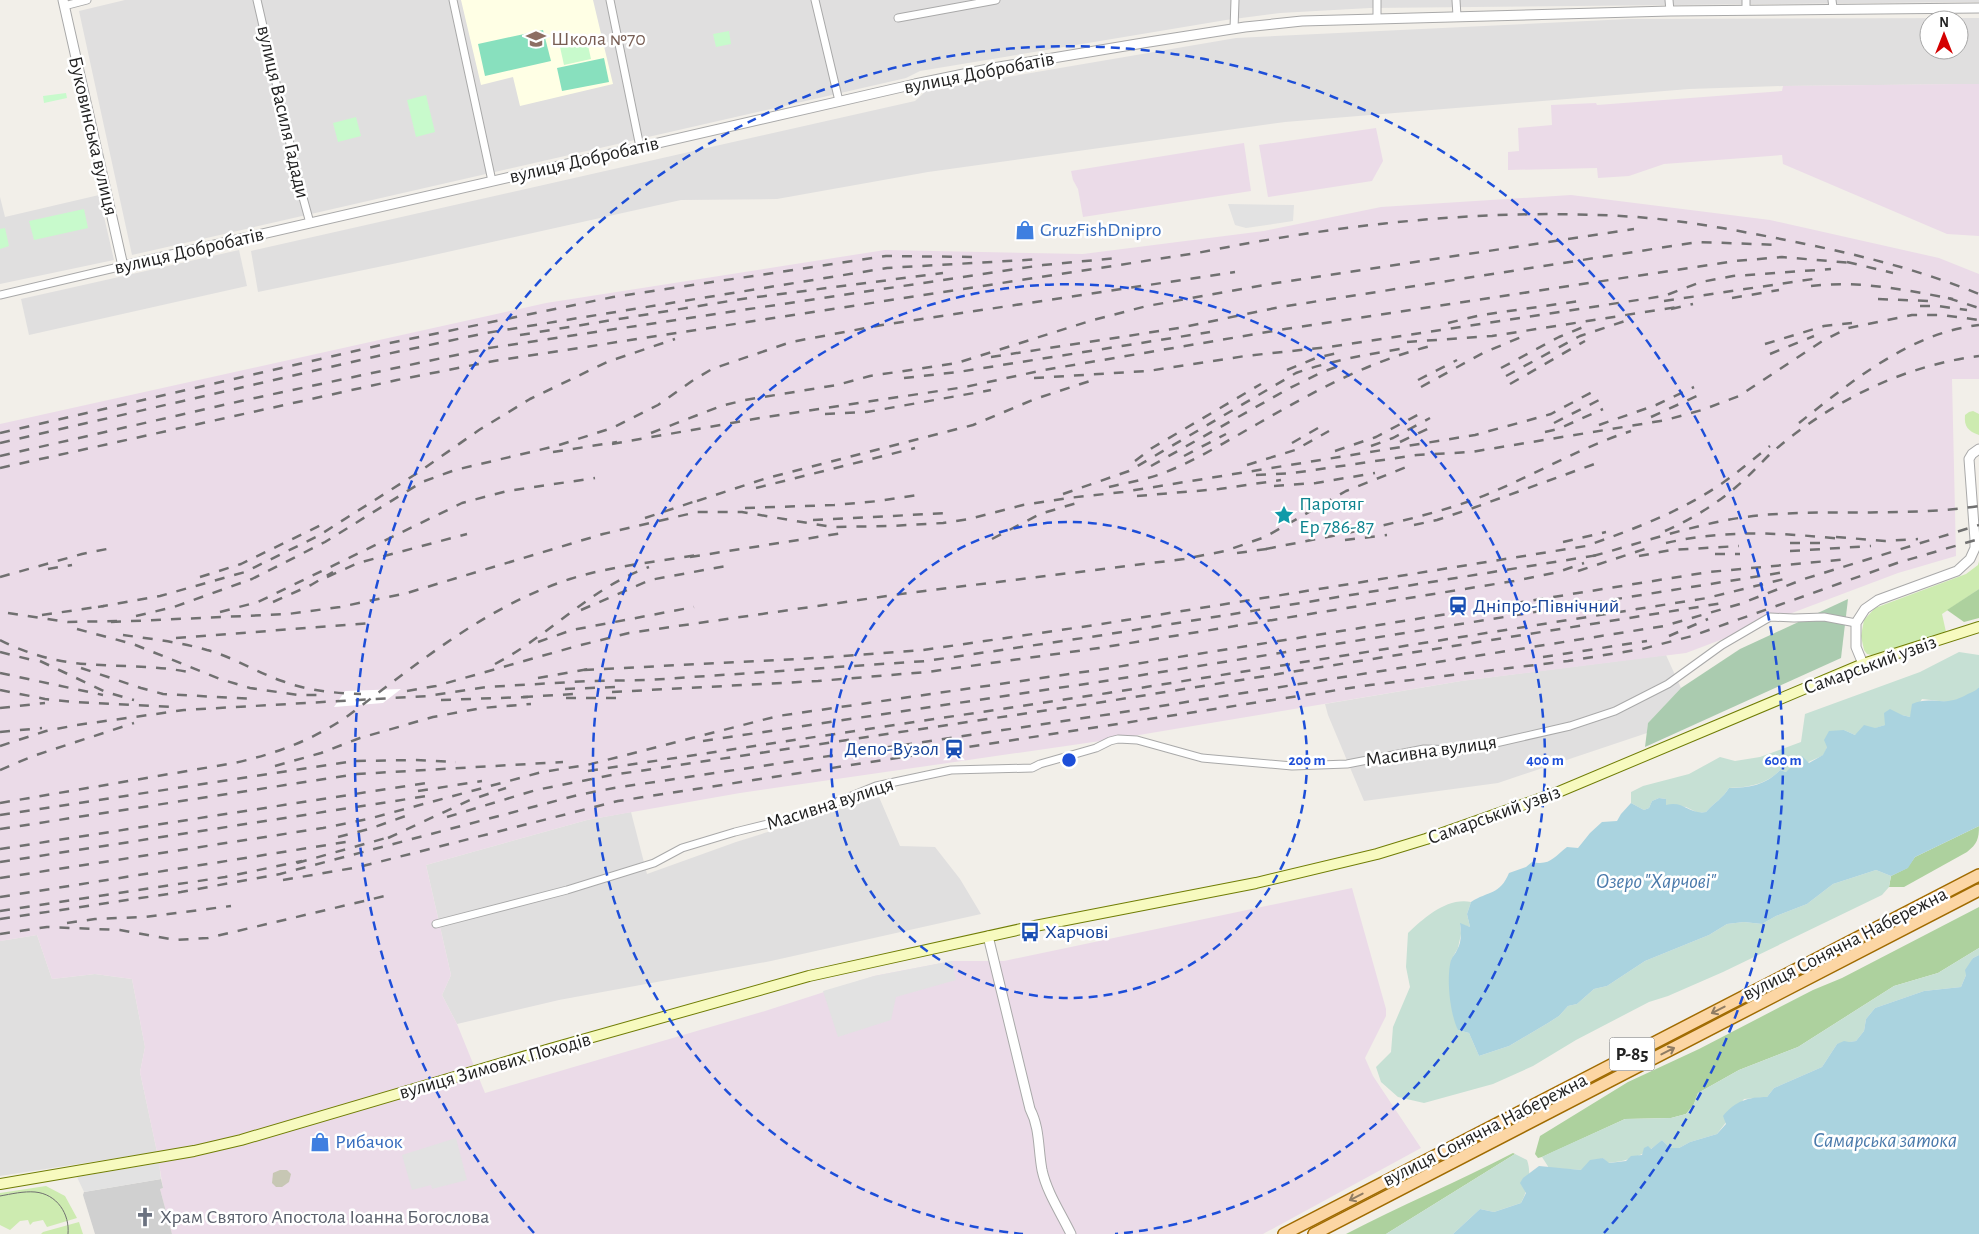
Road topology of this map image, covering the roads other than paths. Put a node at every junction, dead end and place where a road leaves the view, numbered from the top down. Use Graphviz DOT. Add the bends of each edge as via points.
graph roads {
  1 [pos="87,0"];
  2 [pos="257,0"];
  3 [pos="453,0"];
  4 [pos="610,0"];
  5 [pos="815,0"];
  6 [pos="996,0"];
  7 [pos="1236,0"];
  8 [pos="1377,0"];
  9 [pos="1456,0"];
  10 [pos="1669,0"];
  11 [pos="63,3"];
  12 [pos="1833,4"];
  13 [pos="1899,4"];
  14 [pos="1746,5"];
  15 [pos="1979,8"];
  16 [pos="1670,11"];
  17 [pos="1457,16"];
  18 [pos="898,18"];
  19 [pos="1377,18"];
  20 [pos="1234,29"];
  21 [pos="839,101"];
  22 [pos="640,147"];
  23 [pos="492,181"];
  24 [pos="310,223"];
  25 [pos="123,266"];
  26 [pos="0,295"];
  27 [pos="1979,449"];
  28 [pos="1856,623"];
  29 [pos="1979,627"];
  30 [pos="1863,664"];
  31 [pos="1979,875"];
  32 [pos="1979,890"];
  33 [pos="436,924"];
  34 [pos="988,936"];
  35 [pos="0,1184"];
  36 [pos="1071,1234"];
  37 [pos="1284,1234"];
  38 [pos="1314,1234"];
  1 -- 11 [label="street"];
  2 -- 24 [label="street, вулиця Василя Гадади"];
  3 -- 23 [label="street"];
  4 -- 22 [label="street"];
  5 -- 21 [label="street"];
  6 -- 18 [label="street"];
  7 -- 20 [label="street"];
  8 -- 19 [label="street"];
  9 -- 17 [label="street"];
  10 -- 16 [label="street"];
  11 -- 25 [label="street, Буковинська вулиця"];
  12 -- 13 [label="street, вулиця Добробатів"];
  12 -- 14 [label="street, вулиця Добробатів"];
  13 -- 15 [label="street, вулиця Добробатів"];
  14 -- 16 [label="street, вулиця Добробатів"];
  16 -- 17 [label="street, вулиця Добробатів"];
  17 -- 19 [label="street, вулиця Добробатів"];
  19 -- 20 [label="street, вулиця Добробатів" via="1302,21"];
  20 -- 21 [label="street, вулиця Добробатів" via="993,68"];
  21 -- 22 [label="street, вулиця Добробатів"];
  22 -- 23 [label="street, вулиця Добробатів"];
  23 -- 24 [label="street, вулиця Добробатів"];
  24 -- 25 [label="street, вулиця Добробатів"];
  25 -- 26 [label="street, вулиця Добробатів"];
  27 -- 28 [label="street" via="1969,459 1975,540 1970,559 1956,571 1878,600 1865,609"];
  28 -- 30 [label="street" via="1856,647"];
  28 -- 33 [label="street, Масивна вулиця" via="1824,617 1770,617 1722,645 1668,684 1615,711 1570,726 1465,750 1424,749 1347,764 1292,766 1202,758 1137,740 1118,739 1032,768 951,770 876,786 805,815 682,848 654,863 567,890"];
  29 -- 30 [label="main road, Самарський узвіз"];
  30 -- 34 [label="main road, Самарський узвіз" via="1556,793 1426,840 1324,868"];
  31 -- 37 [label="main road, вулиця Сонячна Набережна / Р-85, one-way"];
  38 -- 32 [label="main road, вулиця Сонячна Набережна / Р-85, one-way"];
  34 -- 35 [label="main road, вулиця Зимових Походів" via="809,976 241,1140"];
  34 -- 36 [label="street" via="1037,1128 1042,1170"];
}
